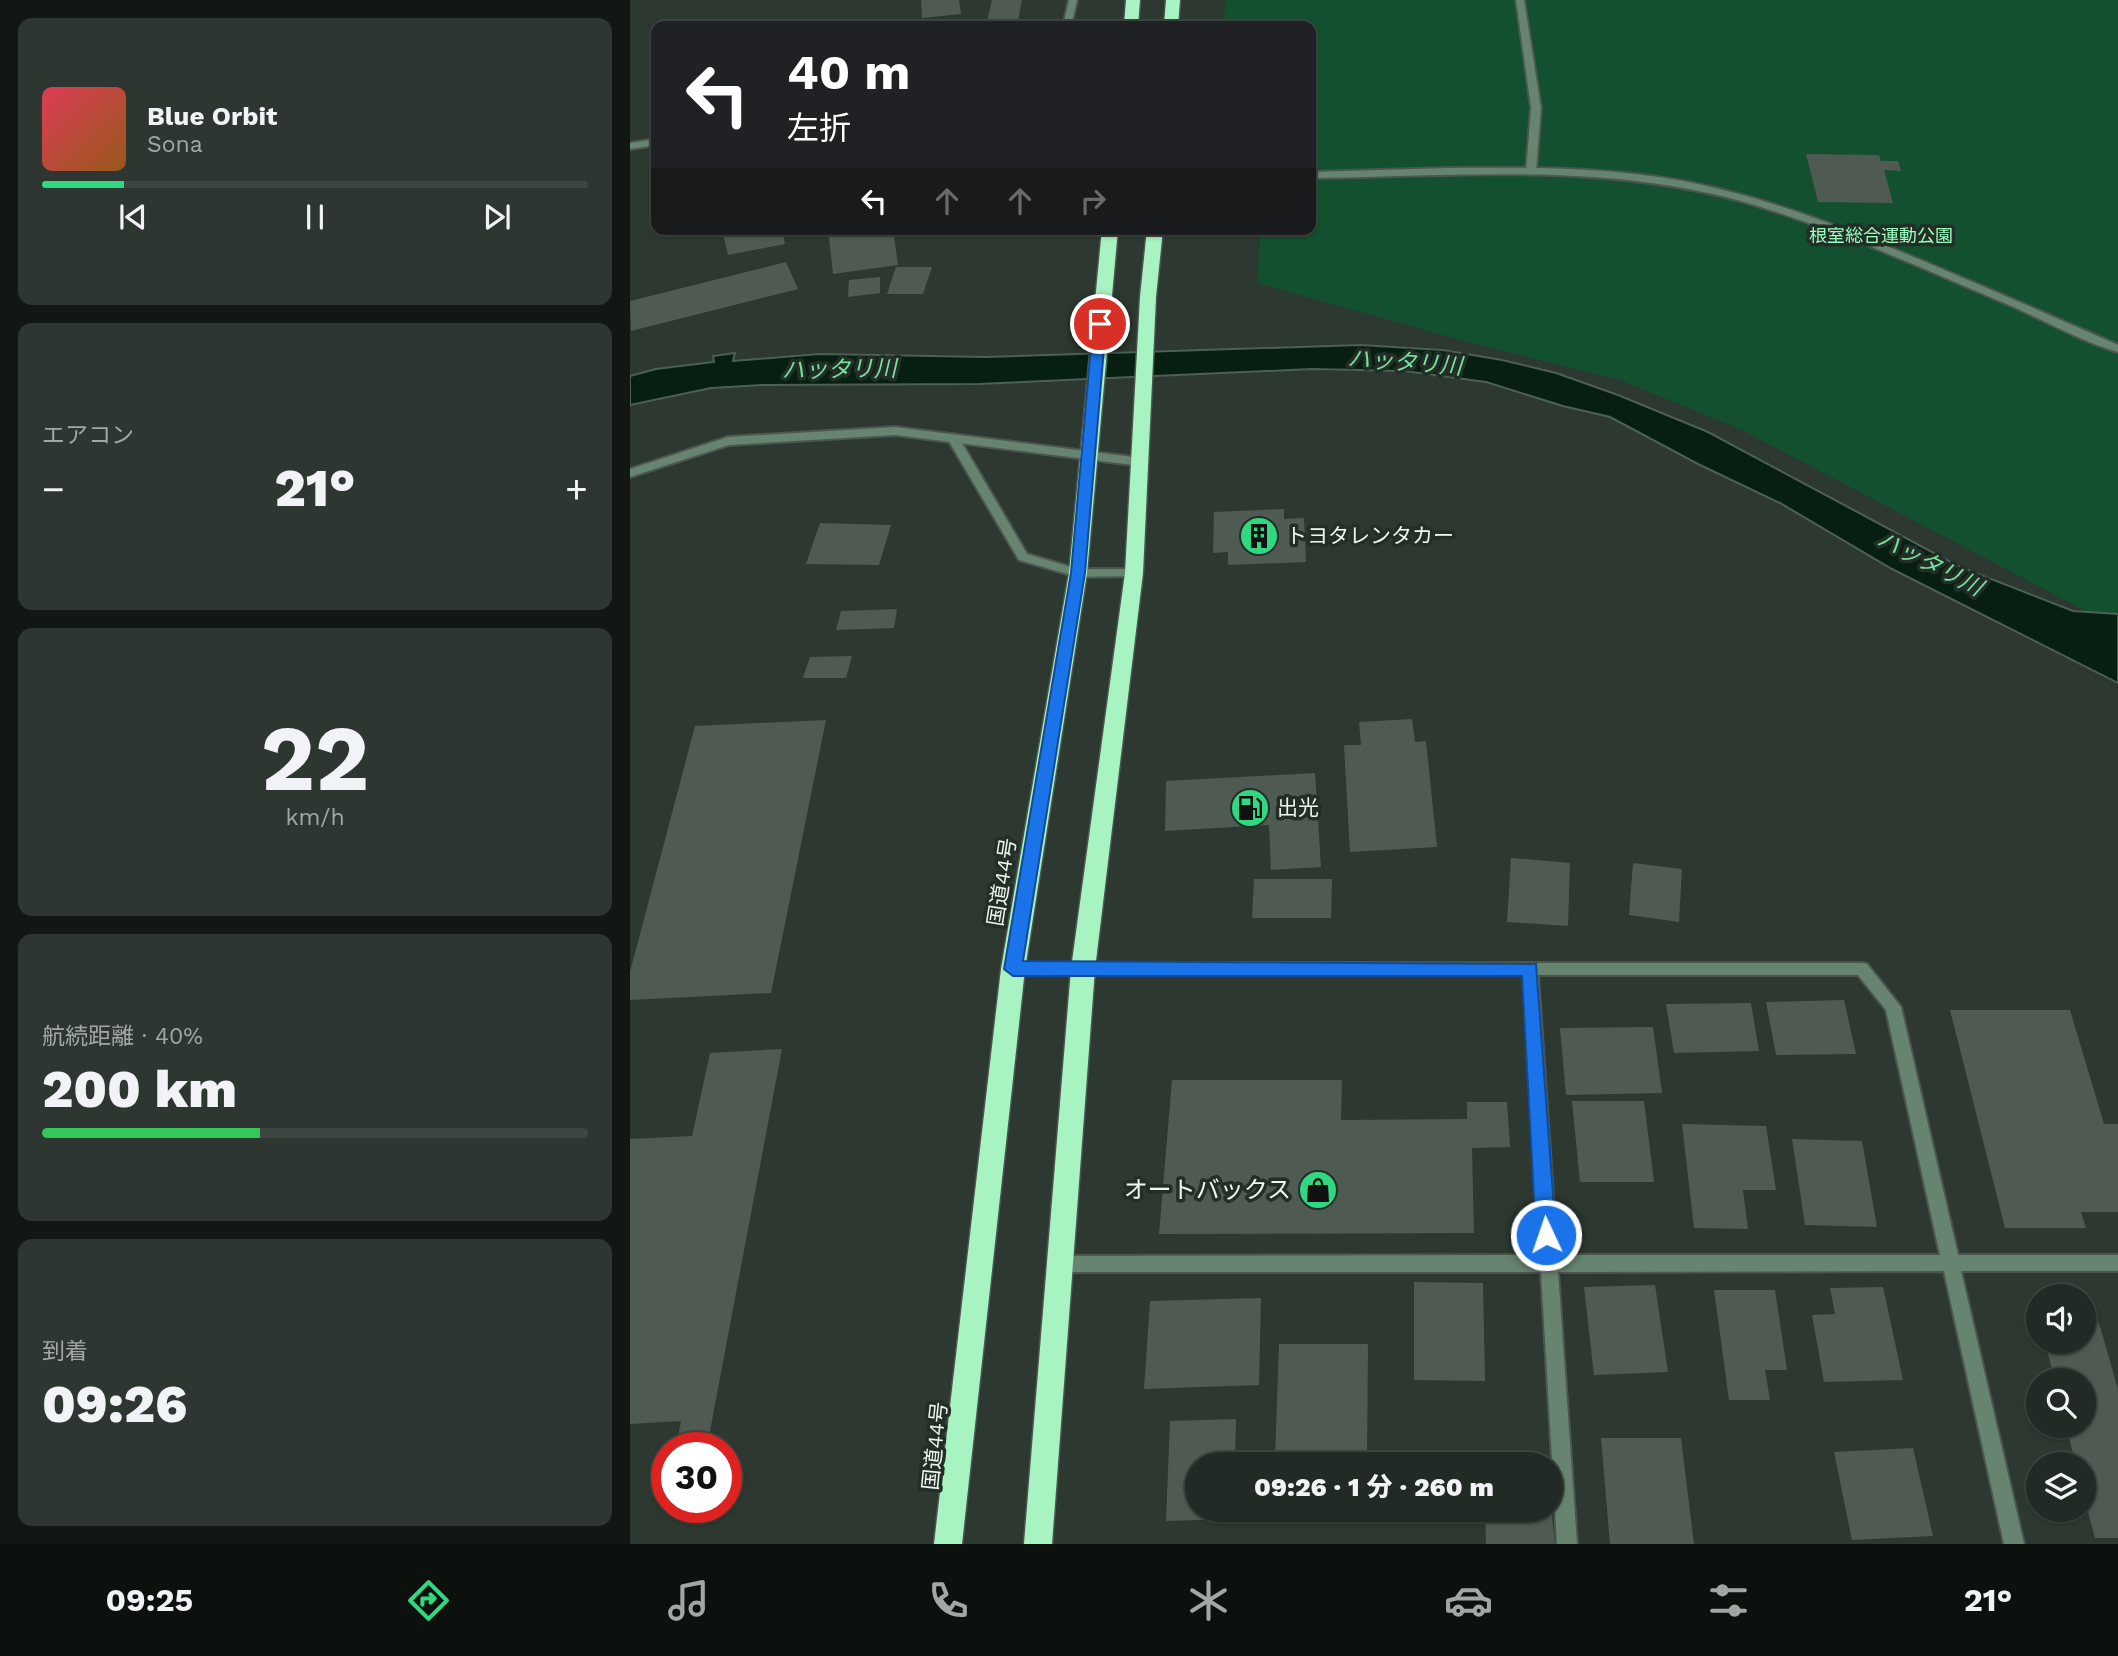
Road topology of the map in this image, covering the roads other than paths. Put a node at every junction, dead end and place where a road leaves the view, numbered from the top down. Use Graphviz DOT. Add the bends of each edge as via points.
graph roads {
  1 [pos="1073,0"];
  2 [pos="1133,0"];
  3 [pos="1173,0"];
  4 [pos="1520,0"];
  5 [pos="1068,21"];
  6 [pos="1131,21"];
  7 [pos="1171,21"];
  8 [pos="651,143"];
  9 [pos="630,146"];
  10 [pos="1531,172"];
  11 [pos="1316,175"];
  12 [pos="1109,235"];
  13 [pos="1155,235"];
  14 [pos="2118,349"];
  15 [pos="953,438"];
  16 [pos="1090,454"];
  17 [pos="1141,462"];
  18 [pos="630,473"];
  19 [pos="1078,573"];
  20 [pos="1134,573"];
  21 [pos="1013,969"];
  22 [pos="1083,969"];
  23 [pos="1530,969"];
  24 [pos="1548,1261"];
  25 [pos="1951,1262"];
  26 [pos="2118,1263"];
  27 [pos="1061,1264"];
  28 [pos="948,1544"];
  29 [pos="1038,1544"];
  30 [pos="1567,1544"];
  31 [pos="2014,1544"];
  1 -- 5 [label="street"];
  2 -- 6 [label="highway"];
  3 -- 7 [label="highway"];
  4 -- 10 [label="street" via="1536,108"];
  8 -- 9 [label="street"];
  10 -- 11 [label="street"];
  10 -- 14 [label="street" via="1598,173 1678,183 1761,203 1826,225"];
  12 -- 16 [label="highway, 国道44号"];
  13 -- 17 [label="highway"];
  15 -- 16 [label="street"];
  15 -- 18 [label="street" via="895,431 728,441"];
  15 -- 19 [label="street" via="1023,556"];
  16 -- 17 [label="street"];
  16 -- 19 [label="highway, 国道44号"];
  17 -- 20 [label="highway"];
  19 -- 20 [label="street"];
  19 -- 21 [label="highway, 国道44号"];
  20 -- 22 [label="highway"];
  21 -- 22 [label="street"];
  21 -- 28 [label="highway, 国道44号"];
  22 -- 23 [label="street"];
  22 -- 27 [label="highway"];
  23 -- 24 [label="street"];
  23 -- 25 [label="street" via="1862,969 1893,1007"];
  24 -- 25 [label="street"];
  24 -- 27 [label="street"];
  24 -- 30 [label="street"];
  25 -- 26 [label="street"];
  25 -- 31 [label="street"];
  27 -- 29 [label="highway"];
}
